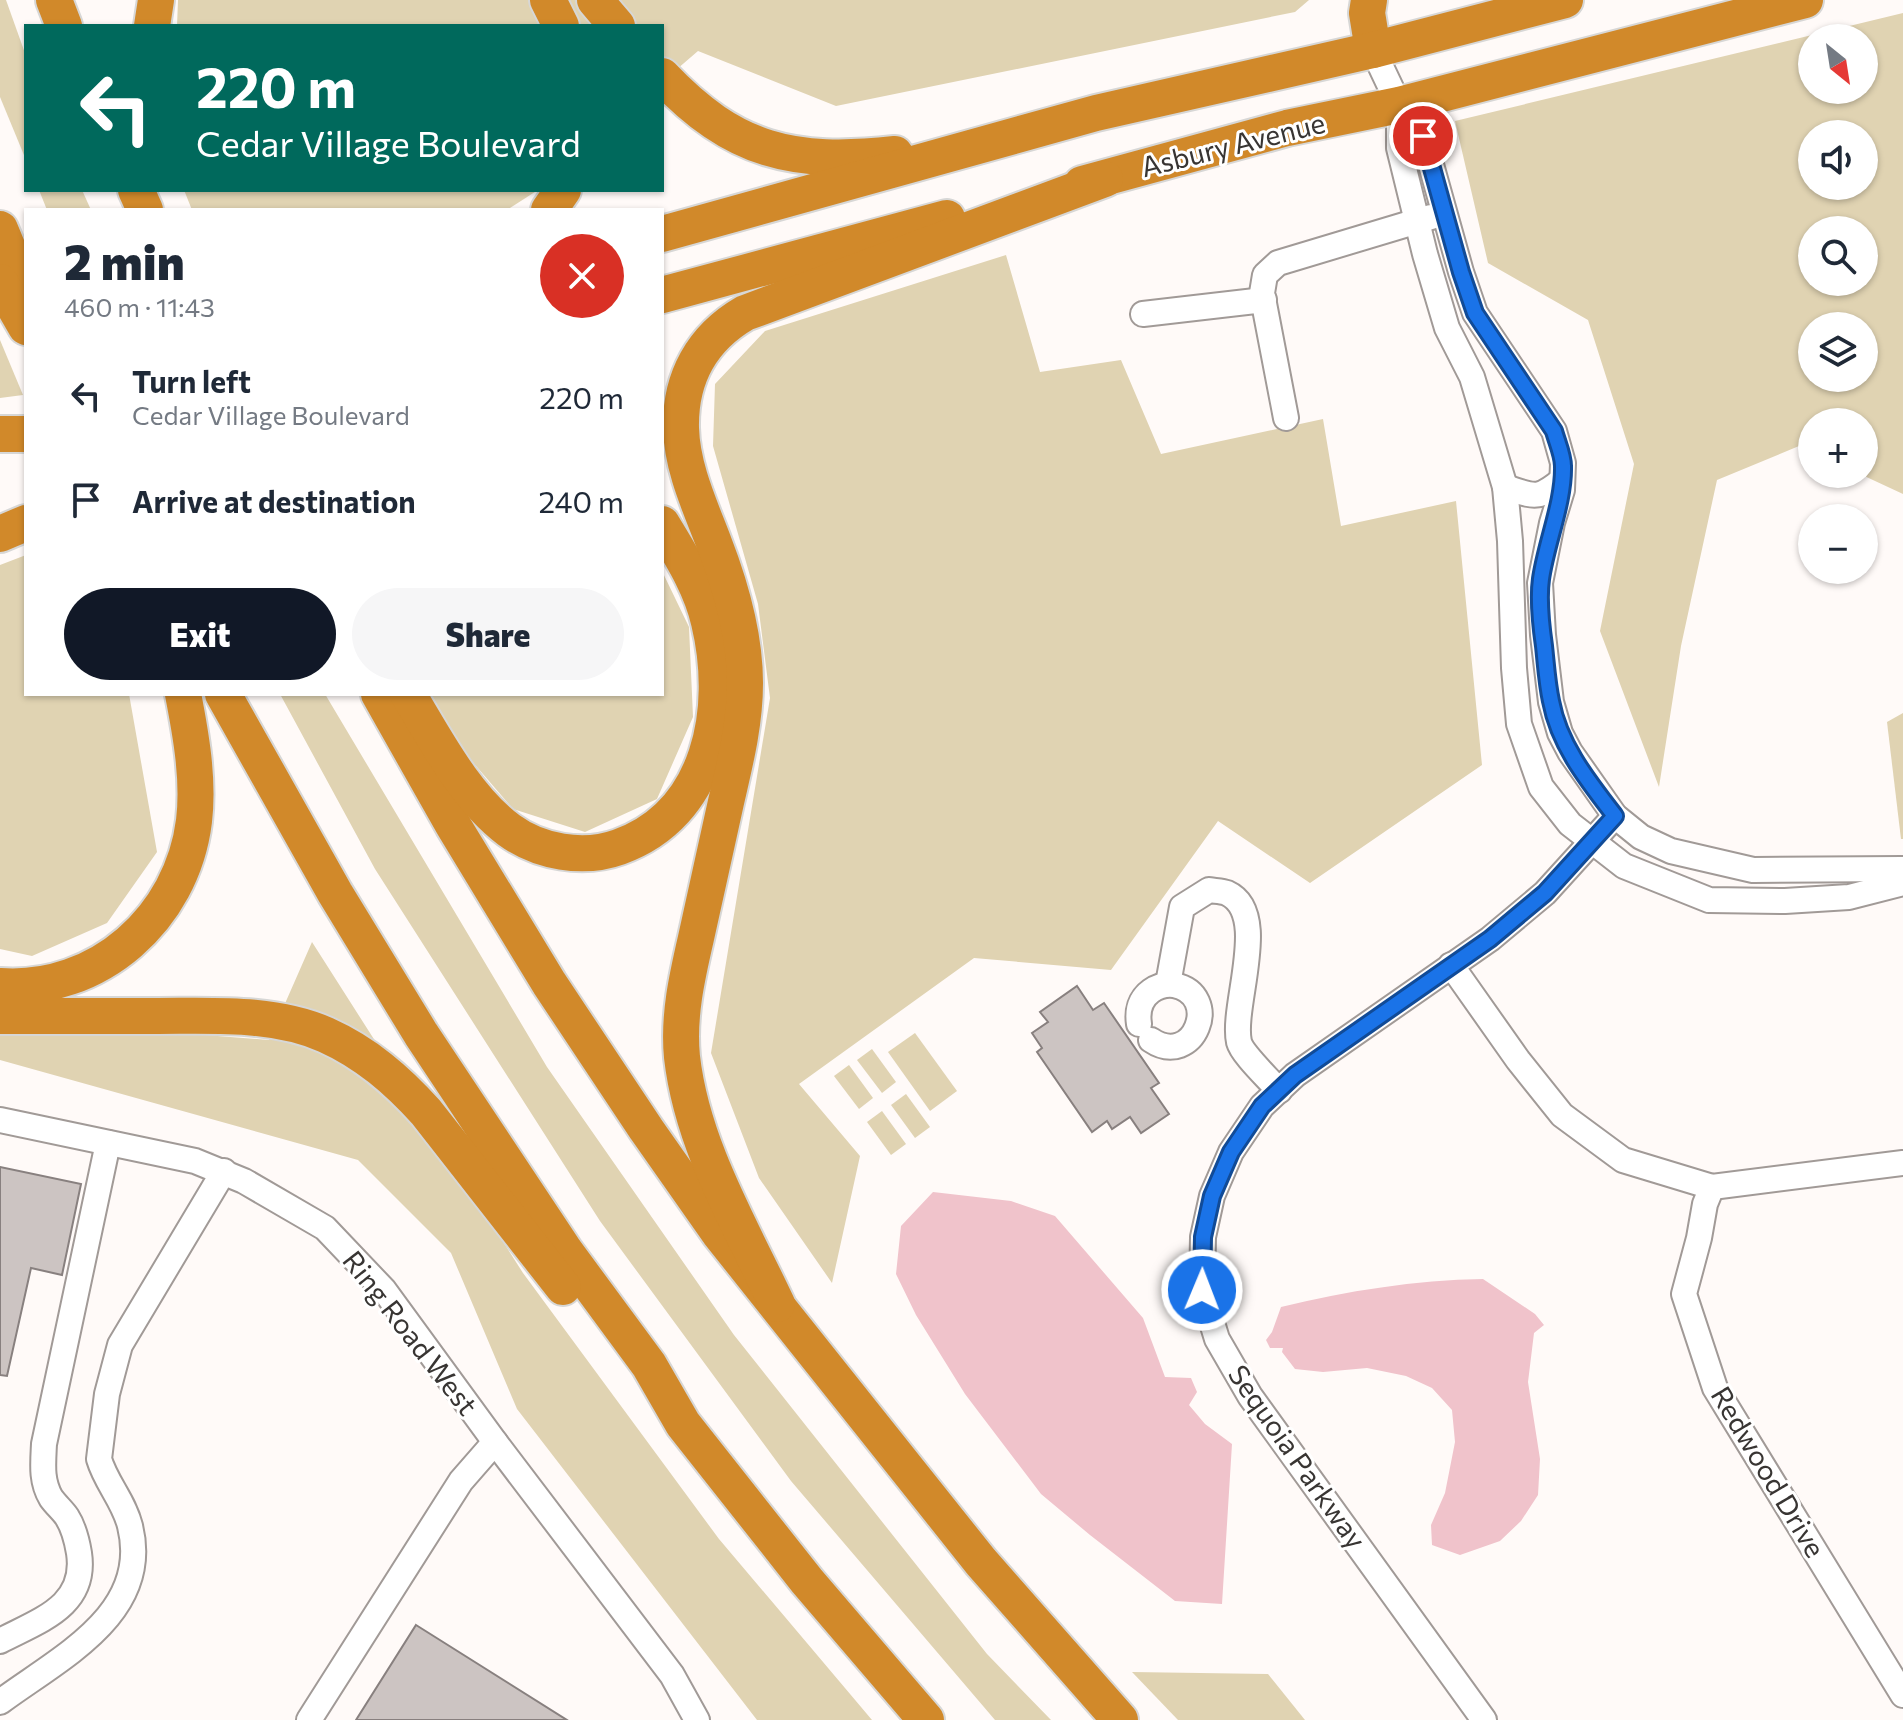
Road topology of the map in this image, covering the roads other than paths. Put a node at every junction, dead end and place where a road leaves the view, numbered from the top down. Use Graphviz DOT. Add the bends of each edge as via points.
graph roads {
  1 [pos="54,0"];
  2 [pos="156,0"];
  3 [pos="548,0"];
  4 [pos="595,0"];
  5 [pos="1369,0"];
  6 [pos="1565,0"];
  7 [pos="1805,0"];
  8 [pos="63,24"];
  9 [pos="152,24"];
  10 [pos="560,24"];
  11 [pos="615,24"];
  12 [pos="1373,50"];
  13 [pos="664,78"];
  14 [pos="1399,105"];
  15 [pos="961,150"];
  16 [pos="1105,179"];
  17 [pos="1445,212"];
  18 [pos="1417,221"];
  19 [pos="0,229"];
  20 [pos="664,233"];
  21 [pos="0,282"];
  22 [pos="24,287"];
  23 [pos="664,294"];
  24 [pos="1264,300"];
  25 [pos="1143,314"];
  26 [pos="24,324"];
  27 [pos="1504,358"];
  28 [pos="1472,377"];
  29 [pos="1286,418"];
  30 [pos="0,434"];
  31 [pos="24,434"];
  32 [pos="1562,480"];
  33 [pos="1505,487"];
  34 [pos="24,524"];
  35 [pos="664,527"];
  36 [pos="0,534"];
  37 [pos="183,696"];
  38 [pos="224,696"];
  39 [pos="380,696"];
  40 [pos="409,696"];
  41 [pos="1615,816"];
  42 [pos="1593,842"];
  43 [pos="1903,869"];
  44 [pos="1903,883"];
  45 [pos="1451,965"];
  46 [pos="1168,984"];
  47 [pos="0,986"];
  48 [pos="0,1016"];
  49 [pos="1199,1026"];
  50 [pos="1239,1044"];
  51 [pos="1279,1091"];
  52 [pos="0,1120"];
  53 [pos="108,1143"];
  54 [pos="1903,1163"];
  55 [pos="224,1171"];
  56 [pos="1712,1187"];
  57 [pos="777,1304"];
  58 [pos="683,1424"];
  59 [pos="495,1442"];
  60 [pos="0,1641"];
  61 [pos="1903,1695"];
  62 [pos="0,1702"];
  63 [pos="309,1720"];
  64 [pos="697,1720"];
  65 [pos="926,1720"];
  66 [pos="1120,1720"];
  67 [pos="1484,1720"];
  1 -- 8 [label="highway"];
  2 -- 9 [label="highway"];
  3 -- 10 [label="highway"];
  4 -- 11 [label="highway"];
  5 -- 12 [label="highway"];
  6 -- 12 [label="highway"];
  7 -- 14 [label="highway, Asbury Avenue"];
  12 -- 14 [label="street"];
  12 -- 15 [label="highway" via="1096,113"];
  13 -- 15 [label="highway" via="715,124 773,152 826,157"];
  14 -- 16 [label="highway, Asbury Avenue" via="1287,128"];
  14 -- 17 [label="street" via="1423,136"];
  14 -- 18 [label="street" via="1399,148"];
  15 -- 20 [label="highway"];
  16 -- 23 [label="highway, Asbury Avenue" via="871,236"];
  16 -- 57 [label="highway" via="745,313 702,348 686,381 681,401 684,459 731,596 743,645 745,685 740,742 684,989 682,1059 701,1139"];
  17 -- 18 [label="street"];
  17 -- 27 [label="street" via="1475,313"];
  18 -- 24 [label="street" via="1278,263 1265,275"];
  18 -- 28 [label="street" via="1447,328"];
  19 -- 22 [label="highway"];
  21 -- 26 [label="highway"];
  24 -- 25 [label="street"];
  24 -- 29 [label="street"];
  27 -- 28 [label="street"];
  27 -- 32 [label="street" via="1554,431"];
  28 -- 33 [label="street"];
  30 -- 31 [label="highway"];
  32 -- 33 [label="street" via="1546,494"];
  32 -- 41 [label="street" via="1540,583 1551,702 1570,752"];
  33 -- 42 [label="street" via="1519,724 1541,787 1570,824"];
  34 -- 36 [label="highway"];
  35 -- 40 [label="highway" via="689,569 709,619 716,693 710,740 697,780 676,812 655,830 596,852 571,853 529,842 495,819 470,790"];
  37 -- 47 [label="highway" via="194,822 187,854 151,924 93,968 42,984"];
  38 -- 58 [label="highway" via="421,1034 565,1251 649,1365"];
  39 -- 57 [label="highway" via="549,983 710,1220"];
  41 -- 42 [label="street, Sequoia Parkway"];
  41 -- 43 [label="street" via="1641,837 1671,851 1753,870"];
  42 -- 44 [label="street" via="1624,866 1709,900 1849,897"];
  42 -- 45 [label="street, Sequoia Parkway" via="1545,893"];
  45 -- 51 [label="street, Sequoia Parkway"];
  45 -- 56 [label="street" via="1562,1115 1623,1160"];
  46 -- 49 [label="street" via="1194,997"];
  46 -- 49 [label="street" via="1142,1000 1145,1032 1166,1047 1176,1046"];
  46 -- 50 [label="street" via="1182,907 1209,890 1227,893 1241,905 1249,926"];
  48 -- 58 [label="highway" via="274,1020 352,1048 426,1112 635,1379"];
  49 -- 50 [label="street"];
  50 -- 51 [label="street"];
  51 -- 67 [label="street, Sequoia Parkway" via="1262,1106 1231,1152 1212,1196 1203,1237 1202,1290 1217,1339 1250,1396"];
  52 -- 53 [label="street, Ring Road West"];
  53 -- 55 [label="street, Ring Road West"];
  53 -- 60 [label="street" via="44,1444 42,1474 77,1542 78,1588 61,1607"];
  54 -- 56 [label="street"];
  55 -- 59 [label="street, Ring Road West" via="325,1228 384,1290"];
  55 -- 62 [label="street" via="120,1345 113,1366 99,1459 129,1522 134,1549 130,1582 95,1631"];
  56 -- 61 [label="street, Redwood Drive" via="1684,1294 1715,1388"];
  57 -- 66 [label="highway" via="981,1562"];
  58 -- 65 [label="highway"];
  59 -- 63 [label="street" via="461,1481"];
  59 -- 64 [label="street, Ring Road West" via="672,1675"];
}
